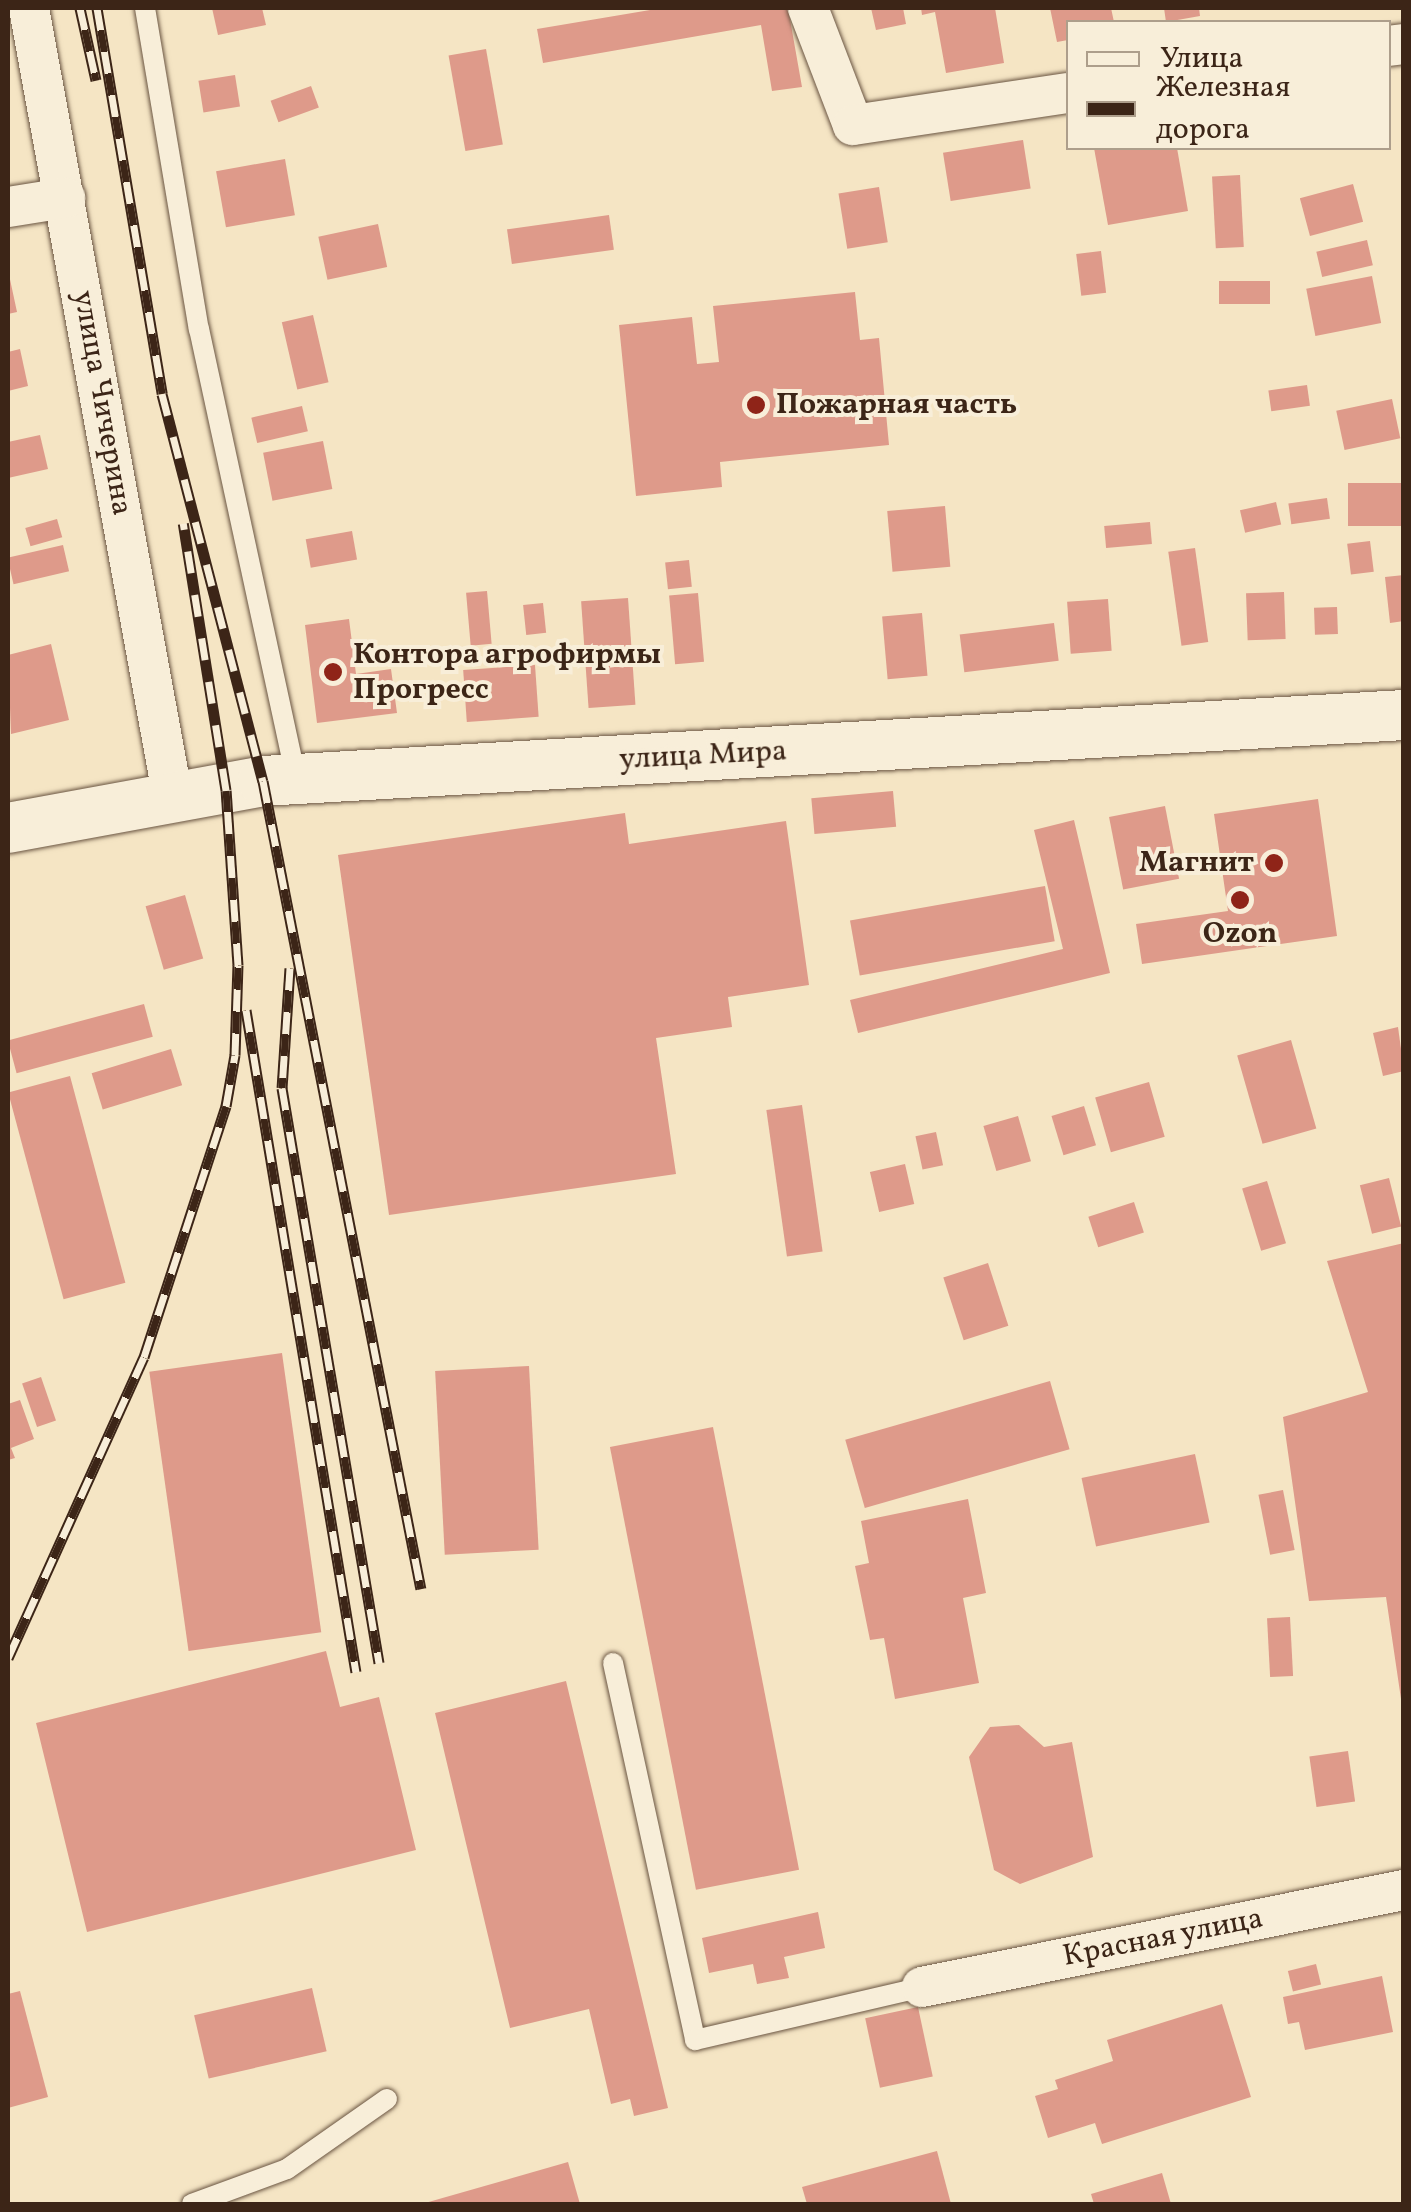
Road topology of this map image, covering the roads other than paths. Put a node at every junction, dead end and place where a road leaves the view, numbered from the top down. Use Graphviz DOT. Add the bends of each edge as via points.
graph roads {
  1 [pos="29,8"];
  2 [pos="144,8"];
  3 [pos="808,8"];
  4 [pos="1066,93"];
  5 [pos="65,198"];
  6 [pos="8,207"];
  7 [pos="1404,716"];
  8 [pos="297,779"];
  9 [pos="173,798"];
  10 [pos="8,828"];
  11 [pos="612,1663"];
  12 [pos="1404,1890"];
  13 [pos="922,1987"];
  14 [pos="387,2099"];
  15 [pos="192,2204"];
  1 -- 5 [label="street, улица Чичерина"];
  2 -- 8 [label="lane" via="199,330"];
  3 -- 4 [label="street" via="853,125"];
  5 -- 6 [label="street"];
  5 -- 9 [label="street, улица Чичерина"];
  7 -- 8 [label="street, улица Мира"];
  8 -- 9 [label="street, улица Мира"];
  9 -- 10 [label="street, улица Мира"];
  11 -- 13 [label="lane" via="695,2040"];
  12 -- 13 [label="street, Красная улица"];
  14 -- 15 [label="lane" via="286,2169"];
}
